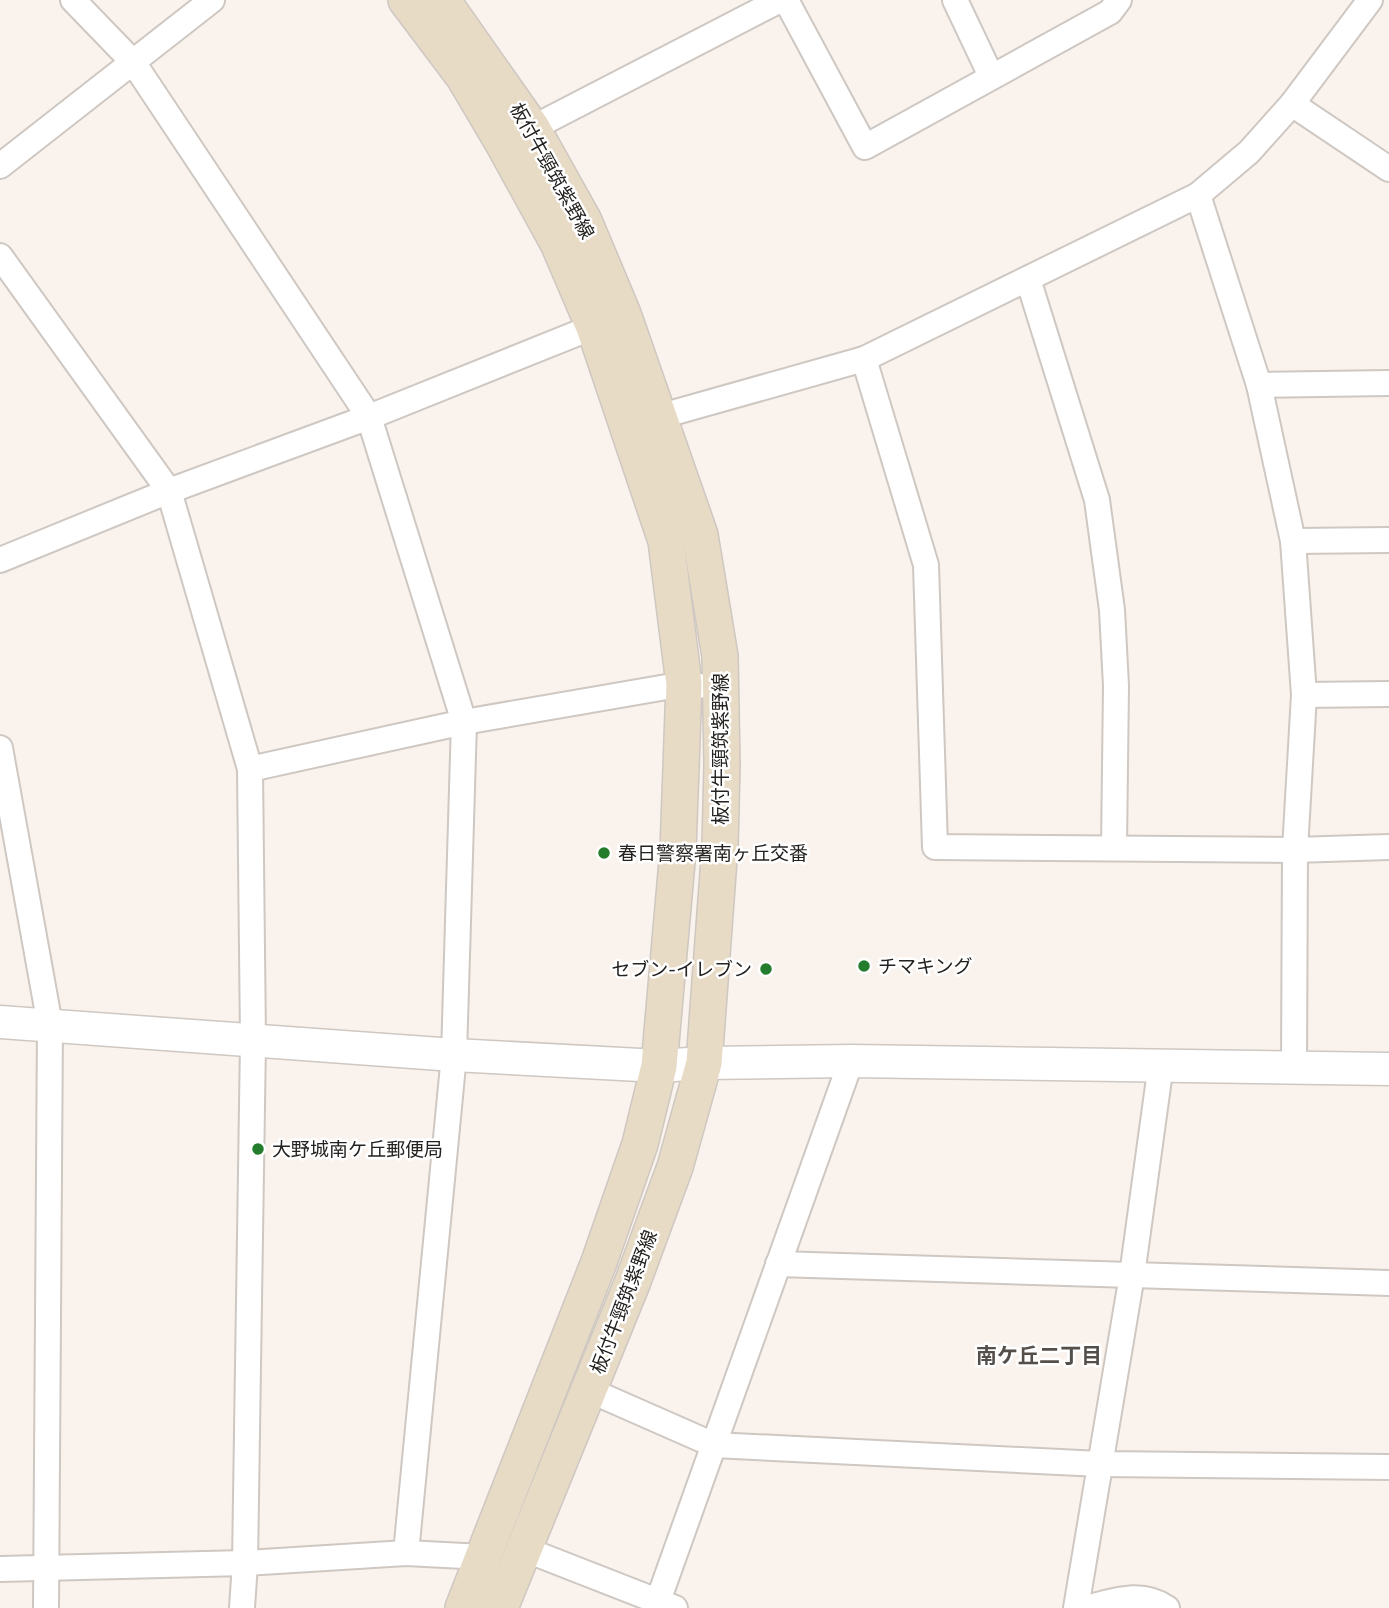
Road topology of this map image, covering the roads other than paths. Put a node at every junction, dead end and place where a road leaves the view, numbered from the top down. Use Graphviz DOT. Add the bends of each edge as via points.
graph roads {
  1 [pos="73,0"];
  2 [pos="212,0"];
  3 [pos="406,0"];
  4 [pos="442,0"];
  5 [pos="780,0"];
  6 [pos="786,0"];
  7 [pos="955,0"];
  8 [pos="1370,0"];
  9 [pos="1111,4"];
  10 [pos="133,62"];
  11 [pos="991,76"];
  12 [pos="1292,104"];
  13 [pos="518,136"];
  14 [pos="0,166"];
  15 [pos="1389,169"];
  16 [pos="1198,195"];
  17 [pos="0,256"];
  18 [pos="1028,279"];
  19 [pos="608,321"];
  20 [pos="864,359"];
  21 [pos="1389,383"];
  22 [pos="1259,385"];
  23 [pos="369,417"];
  24 [pos="644,424"];
  25 [pos="169,491"];
  26 [pos="1389,540"];
  27 [pos="1293,541"];
  28 [pos="0,560"];
  29 [pos="684,684"];
  30 [pos="721,689"];
  31 [pos="1389,694"];
  32 [pos="1304,695"];
  33 [pos="464,722"];
  34 [pos="0,748"];
  35 [pos="250,769"];
  36 [pos="1389,847"];
  37 [pos="1114,848"];
  38 [pos="1296,849"];
  39 [pos="0,1022"];
  40 [pos="50,1026"];
  41 [pos="253,1040"];
  42 [pos="454,1055"];
  43 [pos="851,1061"];
  44 [pos="704,1063"];
  45 [pos="1161,1064"];
  46 [pos="659,1066"];
  47 [pos="1294,1067"];
  48 [pos="1389,1069"];
  49 [pos="778,1264"];
  50 [pos="1132,1275"];
  51 [pos="1389,1283"];
  52 [pos="589,1390"];
  53 [pos="714,1445"];
  54 [pos="1100,1464"];
  55 [pos="1389,1467"];
  56 [pos="524,1549"];
  57 [pos="406,1553"];
  58 [pos="482,1557"];
  59 [pos="245,1563"];
  60 [pos="47,1568"];
  61 [pos="0,1569"];
  62 [pos="666,1605"];
  63 [pos="46,1608"];
  64 [pos="242,1608"];
  65 [pos="463,1608"];
  66 [pos="500,1608"];
  67 [pos="1076,1608"];
  68 [pos="1086,1608"];
  69 [pos="1167,1608"];
  1 -- 10 [label="street"];
  2 -- 10 [label="street"];
  3 -- 13 [label="main road, 板付牛頸筑紫野線" via="464,77"];
  4 -- 13 [label="main road, 板付牛頸筑紫野線"];
  5 -- 13 [label="street"];
  6 -- 11 [label="street" via="865,147"];
  7 -- 11 [label="street"];
  8 -- 12 [label="street"];
  9 -- 11 [label="street"];
  10 -- 14 [label="street"];
  10 -- 23 [label="street"];
  12 -- 15 [label="street"];
  12 -- 16 [label="street" via="1249,152"];
  13 -- 19 [label="main road, 板付牛頸筑紫野線" via="558,243"];
  16 -- 18 [label="street"];
  16 -- 22 [label="street"];
  17 -- 25 [label="street"];
  18 -- 20 [label="street"];
  18 -- 37 [label="street" via="1097,500 1112,610 1116,686"];
  19 -- 23 [label="street"];
  19 -- 24 [label="main road, 板付牛頸筑紫野線"];
  20 -- 24 [label="street"];
  20 -- 37 [label="street" via="926,565 935,847"];
  21 -- 22 [label="street"];
  22 -- 27 [label="street"];
  23 -- 25 [label="street"];
  23 -- 33 [label="street"];
  24 -- 29 [label="main road, 板付牛頸筑紫野線" via="666,541"];
  24 -- 30 [label="main road, 板付牛頸筑紫野線" via="700,535"];
  25 -- 28 [label="street"];
  25 -- 35 [label="street"];
  26 -- 27 [label="street"];
  27 -- 32 [label="street"];
  29 -- 30 [label="street"];
  29 -- 33 [label="street"];
  29 -- 46 [label="main road, 板付牛頸筑紫野線" via="678,850"];
  30 -- 44 [label="main road, 板付牛頸筑紫野線" via="720,846"];
  31 -- 32 [label="street"];
  32 -- 38 [label="street"];
  33 -- 35 [label="street"];
  33 -- 42 [label="street"];
  34 -- 40 [label="street"];
  35 -- 41 [label="street"];
  36 -- 38 [label="street"];
  37 -- 38 [label="street"];
  38 -- 47 [label="street"];
  39 -- 40 [label="street"];
  40 -- 41 [label="street"];
  40 -- 60 [label="street"];
  41 -- 42 [label="street"];
  41 -- 59 [label="street"];
  42 -- 46 [label="street"];
  42 -- 57 [label="street"];
  43 -- 44 [label="street"];
  43 -- 45 [label="street"];
  43 -- 49 [label="street"];
  44 -- 46 [label="street"];
  44 -- 52 [label="main road, 板付牛頸筑紫野線" via="675,1167"];
  45 -- 47 [label="street"];
  45 -- 50 [label="street"];
  46 -- 58 [label="main road, 板付牛頸筑紫野線" via="640,1144 599,1262"];
  47 -- 48 [label="street"];
  49 -- 50 [label="street"];
  49 -- 53 [label="street"];
  50 -- 51 [label="street"];
  50 -- 54 [label="street"];
  52 -- 53 [label="street"];
  52 -- 56 [label="main road, 板付牛頸筑紫野線"];
  53 -- 54 [label="street"];
  53 -- 62 [label="street"];
  54 -- 55 [label="street"];
  54 -- 67 [label="street"];
  56 -- 62 [label="street"];
  56 -- 66 [label="main road, 板付牛頸筑紫野線"];
  57 -- 58 [label="street"];
  57 -- 59 [label="street"];
  58 -- 65 [label="main road, 板付牛頸筑紫野線"];
  59 -- 60 [label="street"];
  59 -- 64 [label="street"];
  60 -- 61 [label="street"];
  60 -- 63 [label="street"];
  68 -- 69 [label="street" via="1128,1597 1155,1600"];
}
